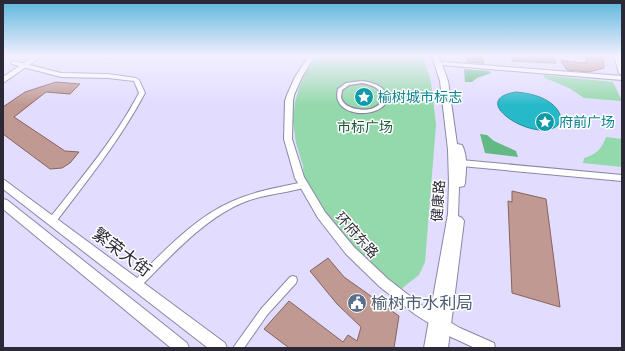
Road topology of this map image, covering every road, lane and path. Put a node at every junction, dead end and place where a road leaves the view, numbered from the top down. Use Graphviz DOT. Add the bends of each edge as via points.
graph roads {
  1 [pos="12,72"];
  2 [pos="51,72"];
  3 [pos="300,72"];
  4 [pos="440,72"];
  5 [pos="447,72"];
  6 [pos="566,72"];
  7 [pos="622,78"];
  8 [pos="3,81"];
  9 [pos="362,82"];
  10 [pos="461,163"];
  11 [pos="622,178"];
  12 [pos="3,183"];
  13 [pos="304,185"];
  14 [pos="3,203"];
  15 [pos="52,220"];
  16 [pos="293,280"];
  17 [pos="136,284"];
  18 [pos="440,324"];
  19 [pos="182,348"];
  20 [pos="220,348"];
  21 [pos="238,348"];
  22 [pos="431,348"];
  23 [pos="441,348"];
  24 [pos="489,348"];
  1 -- 8 [label="main road"];
  2 -- 15 [label="street" via="136,80 142,93 118,134"];
  3 -- 13 [label="street, 环府东路" via="289,102 287,121 289,144"];
  4 -- 18 [label="main road, 健康路" via="445,88 453,150 454,183 453,214"];
  5 -- 10 [label="main road, 健康路"];
  6 -- 7 [label="street"];
  9 -- 9 [label="street" via="375,85 384,92 386,100 380,108 361,112 341,104 338,99 340,90 348,84"];
  10 -- 11 [label="street"];
  10 -- 18 [label="main road, 健康路" via="459,214"];
  12 -- 15 [label="main road, 繁荣大街"];
  13 -- 17 [label="street" via="228,206 170,251"];
  13 -- 18 [label="street, 环府东路" via="326,223 352,253 385,284"];
  14 -- 19 [label="main road"];
  15 -- 17 [label="main road, 繁荣大街"];
  16 -- 21 [label="street" via="264,312"];
  17 -- 20 [label="main road, 繁荣大街"];
  18 -- 22 [label="main road, 健康路"];
  18 -- 23 [label="main road, 健康路"];
  18 -- 24 [label="street, 环府东路" via="470,341"];
}
